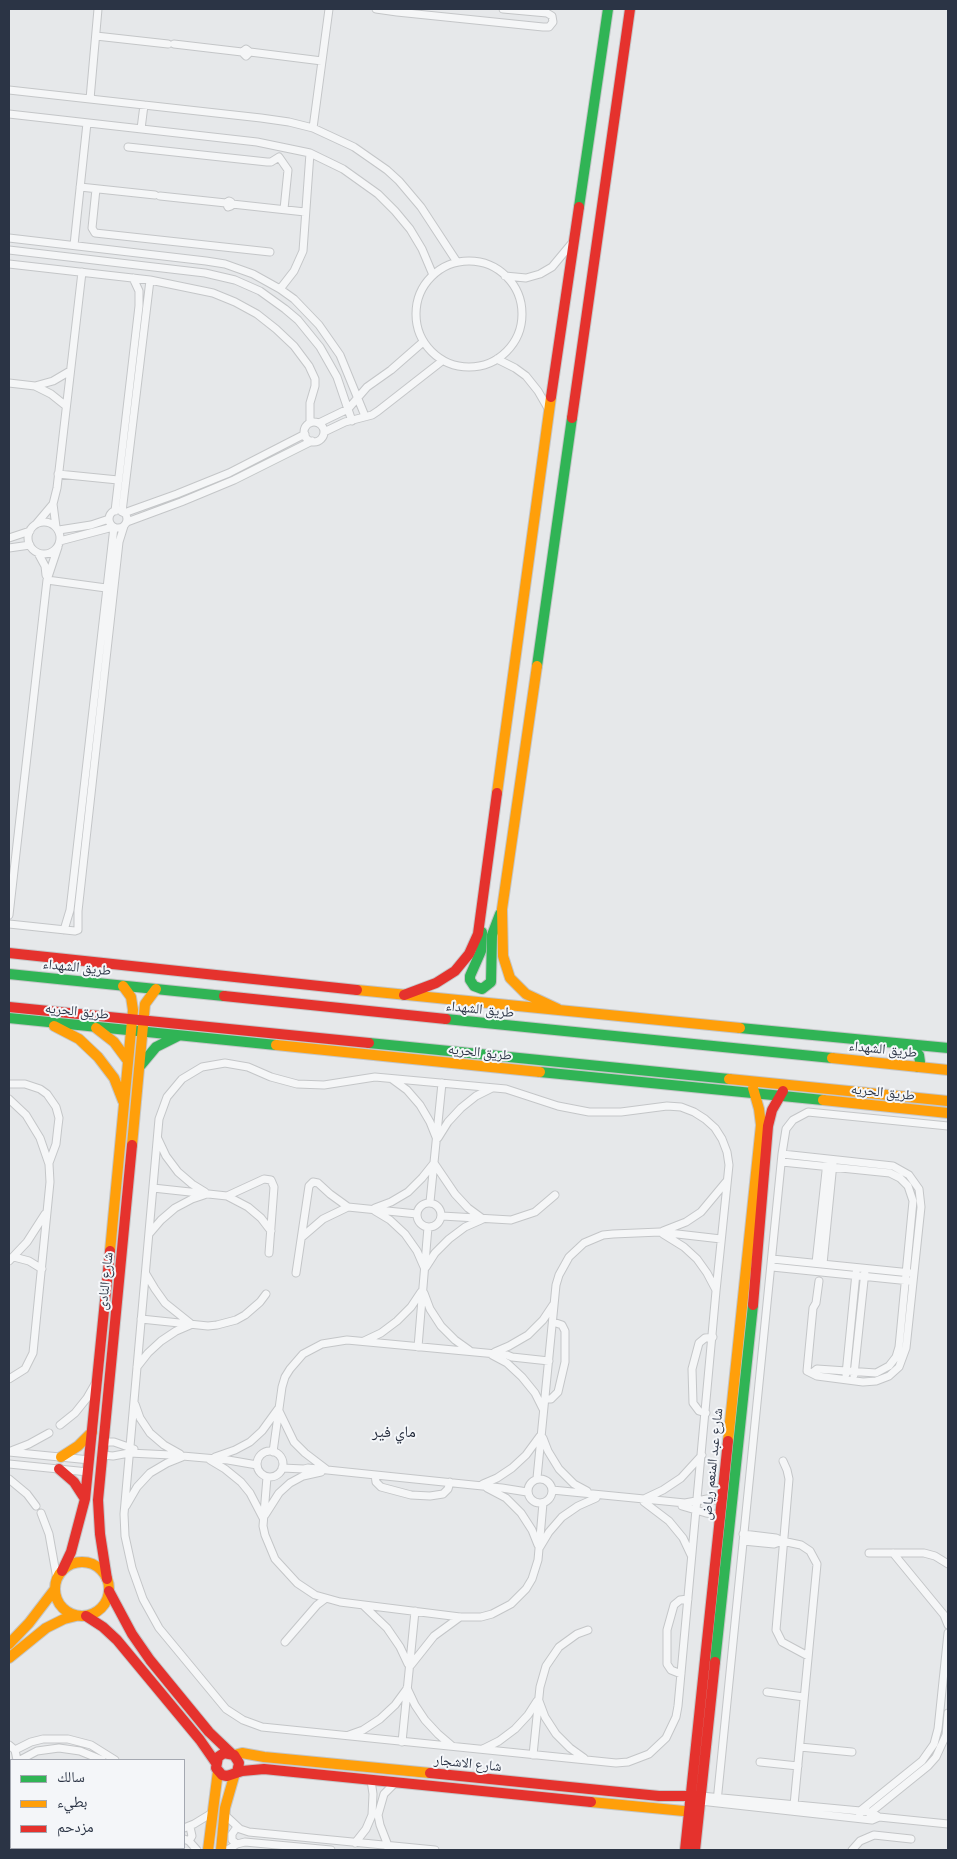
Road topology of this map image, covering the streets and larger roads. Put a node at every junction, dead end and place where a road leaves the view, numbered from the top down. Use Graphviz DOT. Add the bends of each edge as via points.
graph roads {
  1 [pos="98,9"];
  2 [pos="329,9"];
  3 [pos="376,9"];
  4 [pos="503,9"];
  5 [pos="608,9"];
  6 [pos="630,9"];
  7 [pos="96,36"];
  8 [pos="322,61"];
  9 [pos="9,90"];
  10 [pos="90,99"];
  11 [pos="144,105"];
  12 [pos="9,114"];
  13 [pos="87,123"];
  14 [pos="141,128"];
  15 [pos="313,128"];
  16 [pos="128,147"];
  17 [pos="310,153"];
  18 [pos="80,187"];
  19 [pos="96,189"];
  20 [pos="284,210"];
  21 [pos="305,212"];
  22 [pos="9,238"];
  23 [pos="574,240"];
  24 [pos="74,245"];
  25 [pos="9,250"];
  26 [pos="270,252"];
  27 [pos="170,256"];
  28 [pos="457,262"];
  29 [pos="9,264"];
  30 [pos="169,268"];
  31 [pos="82,272"];
  32 [pos="433,275"];
  33 [pos="505,276"];
  34 [pos="133,278"];
  35 [pos="150,280"];
  36 [pos="280,289"];
  37 [pos="423,342"];
  38 [pos="497,359"];
  39 [pos="442,361"];
  40 [pos="70,371"];
  41 [pos="352,380"];
  42 [pos="9,383"];
  43 [pos="369,385"];
  44 [pos="35,386"];
  45 [pos="358,397"];
  46 [pos="66,406"];
  47 [pos="348,409"];
  48 [pos="549,411"];
  49 [pos="365,416"];
  50 [pos="352,420"];
  51 [pos="310,423"];
  52 [pos="319,424"];
  53 [pos="324,432"];
  54 [pos="305,434"];
  55 [pos="312,441"];
  56 [pos="58,474"];
  57 [pos="118,480"];
  58 [pos="53,504"];
  59 [pos="120,512"];
  60 [pos="109,519"];
  61 [pos="125,524"];
  62 [pos="113,527"];
  63 [pos="32,529"];
  64 [pos="58,529"];
  65 [pos="9,538"];
  66 [pos="59,544"];
  67 [pos="30,545"];
  68 [pos="9,548"];
  69 [pos="38,553"];
  70 [pos="47,580"];
  71 [pos="106,588"];
  72 [pos="502,910"];
  73 [pos="9,915"];
  74 [pos="480,923"];
  75 [pos="9,924"];
  76 [pos="64,930"];
  77 [pos="9,953"];
  78 [pos="9,974"];
  79 [pos="122,986"];
  80 [pos="156,989"];
  81 [pos="404,995"];
  82 [pos="9,1008"];
  83 [pos="558,1009"];
  84 [pos="9,1018"];
  85 [pos="43,1022"];
  86 [pos="132,1025"];
  87 [pos="143,1026"];
  88 [pos="96,1027"];
  89 [pos="179,1036"];
  90 [pos="900,1043"];
  91 [pos="948,1048"];
  92 [pos="128,1061"];
  93 [pos="918,1067"];
  94 [pos="140,1068"];
  95 [pos="948,1070"];
  96 [pos="391,1078"];
  97 [pos="442,1083"];
  98 [pos="9,1084"];
  99 [pos="784,1085"];
  100 [pos="754,1087"];
  101 [pos="493,1088"];
  102 [pos="781,1096"];
  103 [pos="9,1099"];
  104 [pos="948,1101"];
  105 [pos="124,1102"];
  106 [pos="948,1113"];
  107 [pos="948,1126"];
  108 [pos="158,1138"];
  109 [pos="436,1140"];
  110 [pos="782,1158"];
  111 [pos="434,1163"];
  112 [pos="830,1163"];
  113 [pos="49,1164"];
  114 [pos="727,1182"];
  115 [pos="153,1188"];
  116 [pos="209,1194"];
  117 [pos="555,1195"];
  118 [pos="227,1196"];
  119 [pos="430,1202"];
  120 [pos="348,1207"];
  121 [pos="47,1209"];
  122 [pos="373,1209"];
  123 [pos="417,1214"];
  124 [pos="442,1216"];
  125 [pos="483,1219"];
  126 [pos="428,1227"];
  127 [pos="271,1231"];
  128 [pos="660,1232"];
  129 [pos="149,1235"];
  130 [pos="302,1238"];
  131 [pos="721,1238"];
  132 [pos="269,1253"];
  133 [pos="11,1259"];
  134 [pos="772,1263"];
  135 [pos="820,1264"];
  136 [pos="42,1269"];
  137 [pos="424,1270"];
  138 [pos="145,1272"];
  139 [pos="860,1272"];
  140 [pos="296,1273"];
  141 [pos="910,1277"];
  142 [pos="819,1281"];
  143 [pos="423,1290"];
  144 [pos="716,1291"];
  145 [pos="266,1294"];
  146 [pos="555,1303"];
  147 [pos="104,1312"];
  148 [pos="116,1313"];
  149 [pos="141,1319"];
  150 [pos="553,1322"];
  151 [pos="192,1324"];
  152 [pos="103,1328"];
  153 [pos="114,1329"];
  154 [pos="713,1337"];
  155 [pos="363,1342"];
  156 [pos="418,1347"];
  157 [pos="472,1352"];
  158 [pos="490,1353"];
  159 [pos="549,1359"];
  160 [pos="137,1367"];
  161 [pos="846,1376"];
  162 [pos="854,1376"];
  163 [pos="9,1379"];
  164 [pos="96,1382"];
  165 [pos="545,1399"];
  166 [pos="134,1401"];
  167 [pos="279,1409"];
  168 [pos="544,1411"];
  169 [pos="706,1413"];
  170 [pos="60,1425"];
  171 [pos="92,1432"];
  172 [pos="50,1433"];
  173 [pos="542,1433"];
  174 [pos="103,1442"];
  175 [pos="129,1451"];
  176 [pos="9,1452"];
  177 [pos="273,1452"];
  178 [pos="102,1455"];
  179 [pos="702,1455"];
  180 [pos="185,1456"];
  181 [pos="61,1457"];
  182 [pos="207,1459"];
  183 [pos="90,1460"];
  184 [pos="783,1461"];
  185 [pos="257,1463"];
  186 [pos="9,1464"];
  187 [pos="282,1465"];
  188 [pos="59,1469"];
  189 [pos="329,1470"];
  190 [pos="88,1472"];
  191 [pos="375,1475"];
  192 [pos="267,1476"];
  193 [pos="537,1478"];
  194 [pos="9,1479"];
  195 [pos="450,1482"];
  196 [pos="480,1485"];
  197 [pos="527,1490"];
  198 [pos="552,1492"];
  199 [pos="595,1496"];
  200 [pos="86,1499"];
  201 [pos="644,1501"];
  202 [pos="698,1501"];
  203 [pos="722,1501"];
  204 [pos="734,1502"];
  205 [pos="543,1503"];
  206 [pos="697,1510"];
  207 [pos="124,1514"];
  208 [pos="720,1515"];
  209 [pos="732,1515"];
  210 [pos="263,1518"];
  211 [pos="743,1538"];
  212 [pos="782,1541"];
  213 [pos="539,1549"];
  214 [pos="869,1553"];
  215 [pos="893,1553"];
  216 [pos="692,1556"];
  217 [pos="948,1564"];
  218 [pos="107,1579"];
  219 [pos="58,1580"];
  220 [pos="109,1591"];
  221 [pos="325,1599"];
  222 [pos="688,1599"];
  223 [pos="362,1605"];
  224 [pos="415,1611"];
  225 [pos="81,1616"];
  226 [pos="460,1617"];
  227 [pos="948,1625"];
  228 [pos="588,1630"];
  229 [pos="948,1633"];
  230 [pos="285,1642"];
  231 [pos="948,1642"];
  232 [pos="9,1644"];
  233 [pos="808,1656"];
  234 [pos="9,1658"];
  235 [pos="409,1667"];
  236 [pos="681,1674"];
  237 [pos="407,1688"];
  238 [pos="767,1692"];
  239 [pos="804,1697"];
  240 [pos="538,1698"];
  241 [pos="948,1713"];
  242 [pos="344,1736"];
  243 [pos="402,1742"];
  244 [pos="452,1747"];
  245 [pos="800,1747"];
  246 [pos="12,1748"];
  247 [pos="481,1750"];
  248 [pos="852,1752"];
  249 [pos="232,1754"];
  250 [pos="533,1755"];
  251 [pos="20,1759"];
  252 [pos="100,1759"];
  253 [pos="113,1759"];
  254 [pos="586,1760"];
  255 [pos="760,1762"];
  256 [pos="798,1766"];
  257 [pos="217,1767"];
  258 [pos="236,1773"];
  259 [pos="439,1774"];
  260 [pos="371,1780"];
  261 [pos="395,1783"];
  262 [pos="438,1787"];
  263 [pos="717,1800"];
  264 [pos="696,1804"];
  265 [pos="794,1805"];
  266 [pos="212,1813"];
  267 [pos="224,1814"];
  268 [pos="859,1815"];
  269 [pos="870,1816"];
  270 [pos="948,1824"];
  271 [pos="237,1827"];
  272 [pos="187,1828"];
  273 [pos="911,1839"];
  274 [pos="186,1840"];
  275 [pos="355,1842"];
  276 [pos="237,1844"];
  277 [pos="388,1848"];
  278 [pos="197,1850"];
  279 [pos="208,1850"];
  280 [pos="221,1850"];
  281 [pos="227,1850"];
  282 [pos="331,1850"];
  283 [pos="435,1850"];
  284 [pos="685,1850"];
  285 [pos="695,1850"];
  286 [pos="852,1850"];
  1 -- 7 [label="street"];
  2 -- 8 [label="street"];
  3 -- 4 [label="street" via="529,26 549,27 553,22 547,13"];
  5 -- 23 [label="street"];
  6 -- 72 [label="street"];
  7 -- 8 [label="street"];
  7 -- 10 [label="street"];
  8 -- 15 [label="street"];
  9 -- 10 [label="street"];
  10 -- 11 [label="street"];
  11 -- 14 [label="street"];
  11 -- 15 [label="street" via="289,122"];
  12 -- 13 [label="street"];
  13 -- 14 [label="street"];
  13 -- 18 [label="street"];
  14 -- 17 [label="street" via="258,142"];
  15 -- 28 [label="street" via="354,147 399,181 421,207"];
  16 -- 20 [label="street" via="267,162 279,157 288,170"];
  17 -- 21 [label="street"];
  17 -- 32 [label="street" via="343,169 378,194 410,229"];
  18 -- 19 [label="street"];
  18 -- 24 [label="street"];
  19 -- 20 [label="street"];
  19 -- 26 [label="street" via="92,228 95,233"];
  20 -- 21 [label="street"];
  21 -- 36 [label="street" via="301,258"];
  22 -- 24 [label="street"];
  23 -- 33 [label="street" via="552,267 540,274 526,278"];
  23 -- 48 [label="street"];
  24 -- 27 [label="street"];
  25 -- 30 [label="street"];
  27 -- 30 [label="street"];
  27 -- 36 [label="street" via="225,264"];
  28 -- 32 [label="street"];
  28 -- 33 [label="street" via="480,262"];
  29 -- 31 [label="street"];
  30 -- 47 [label="street" via="235,280 260,291 286,309 320,347 337,377"];
  31 -- 34 [label="street"];
  31 -- 40 [label="street"];
  32 -- 37 [label="street" via="419,295 416,307 418,331"];
  33 -- 38 [label="street" via="518,296 522,319 514,342"];
  34 -- 35 [label="street"];
  34 -- 57 [label="street" via="140,299"];
  35 -- 51 [label="street" via="213,293 236,302 276,329 294,346 313,372 315,386 310,403"];
  35 -- 59 [label="street"];
  36 -- 41 [label="street" via="319,325 340,355"];
  37 -- 39 [label="street"];
  37 -- 43 [label="street"];
  38 -- 39 [label="street" via="470,368"];
  38 -- 48 [label="street" via="526,376"];
  39 -- 49 [label="street" via="378,412"];
  40 -- 44 [label="street"];
  40 -- 46 [label="street"];
  41 -- 43 [label="street"];
  41 -- 45 [label="street"];
  42 -- 44 [label="street"];
  43 -- 45 [label="street"];
  44 -- 46 [label="street"];
  45 -- 47 [label="street"];
  45 -- 49 [label="street"];
  46 -- 56 [label="street"];
  47 -- 50 [label="street"];
  47 -- 52 [label="street"];
  48 -- 74 [label="street"];
  49 -- 50 [label="street"];
  50 -- 53 [label="street"];
  51 -- 52 [label="street"];
  51 -- 54 [label="street"];
  52 -- 53 [label="street"];
  53 -- 55 [label="street" via="321,439"];
  54 -- 55 [label="street"];
  54 -- 59 [label="street" via="229,473"];
  55 -- 61 [label="street" via="234,480"];
  56 -- 57 [label="street"];
  56 -- 58 [label="street"];
  57 -- 59 [label="street"];
  58 -- 63 [label="street"];
  58 -- 64 [label="street"];
  59 -- 60 [label="street"];
  59 -- 61 [label="street"];
  60 -- 62 [label="street"];
  60 -- 64 [label="street"];
  61 -- 62 [label="street"];
  61 -- 76 [label="street" via="117,562 78,928 75,931"];
  62 -- 66 [label="street"];
  62 -- 71 [label="street"];
  63 -- 64 [label="street" via="38,523 48,522"];
  63 -- 65 [label="street"];
  63 -- 67 [label="street"];
  64 -- 66 [label="street"];
  66 -- 69 [label="street" via="47,554"];
  66 -- 70 [label="street"];
  67 -- 68 [label="street"];
  67 -- 69 [label="street"];
  69 -- 70 [label="street" via="45,566"];
  70 -- 71 [label="street"];
  70 -- 73 [label="street"];
  71 -- 76 [label="street" via="70,910"];
  72 -- 74 [label="street" via="492,935 491,982 482,989 472,983 470,976 482,946"];
  72 -- 83 [label="street" via="503,956 510,978 526,994"];
  74 -- 81 [label="street" via="472,950 455,971 436,983"];
  75 -- 76 [label="street"];
  77 -- 81 [label="street, طريق الشهداء"];
  78 -- 79 [label="street, طريق الشهداء"];
  79 -- 80 [label="street, طريق الشهداء"];
  79 -- 86 [label="street, شارع النادى" via="132,1001"];
  80 -- 87 [label="street, شارع النادى" via="145,1004"];
  80 -- 93 [label="street, طريق الشهداء"];
  81 -- 83 [label="street, طريق الشهداء"];
  82 -- 86 [label="street, طريق الحريه"];
  83 -- 90 [label="street, طريق الشهداء"];
  84 -- 85 [label="street, طريق الحريه"];
  85 -- 88 [label="street, طريق الحريه"];
  85 -- 105 [label="street" via="68,1032 89,1048 114,1078"];
  86 -- 87 [label="street, طريق الحريه"];
  86 -- 88 [label="street, طريق الحريه"];
  86 -- 92 [label="street, شارع النادى"];
  87 -- 89 [label="street, طريق الحريه"];
  87 -- 94 [label="street, شارع النادى"];
  87 -- 100 [label="street, طريق الحريه"];
  88 -- 92 [label="street" via="114,1042"];
  89 -- 94 [label="street" via="156,1047"];
  89 -- 100 [label="street, طريق الحريه"];
  90 -- 91 [label="street, طريق الشهداء"];
  90 -- 93 [label="street" via="917,1053"];
  92 -- 105 [label="street, شارع النادى"];
  93 -- 95 [label="street, طريق الشهداء"];
  94 -- 148 [label="street, شارع النادى"];
  96 -- 97 [label="street"];
  96 -- 108 [label="street" via="367,1077 337,1084 310,1085 284,1081 236,1064 213,1064 192,1072 174,1087 162,1108"];
  96 -- 109 [label="street" via="420,1105"];
  97 -- 101 [label="street"];
  97 -- 109 [label="street"];
  98 -- 113 [label="street" via="25,1084 40,1089 56,1106 59,1118 56,1144"];
  99 -- 100 [label="street, طريق الحريه"];
  99 -- 102 [label="street, شارع عبد المنعم رياض"];
  99 -- 104 [label="street, طريق الحريه"];
  100 -- 102 [label="street, طريق الحريه"];
  100 -- 203 [label="street, شارع عبد المنعم رياض" via="761,1126"];
  101 -- 109 [label="street" via="461,1108"];
  101 -- 114 [label="street" via="589,1112 622,1112 667,1106 694,1112 715,1128 722,1139 729,1165"];
  102 -- 106 [label="street, طريق الحريه"];
  102 -- 204 [label="street, شارع عبد المنعم رياض" via="772,1110 768,1126"];
  103 -- 113 [label="street" via="34,1126"];
  105 -- 147 [label="street, شارع النادى"];
  107 -- 110 [label="street" via="808,1112 789,1124"];
  108 -- 115 [label="street"];
  108 -- 116 [label="street" via="178,1172"];
  109 -- 111 [label="street"];
  110 -- 112 [label="street"];
  110 -- 134 [label="street"];
  111 -- 119 [label="street"];
  111 -- 122 [label="street" via="408,1192"];
  111 -- 125 [label="street" via="455,1194"];
  112 -- 135 [label="street"];
  112 -- 141 [label="street" via="890,1173 908,1186 913,1207"];
  113 -- 121 [label="street"];
  114 -- 128 [label="street" via="701,1212"];
  114 -- 131 [label="street"];
  115 -- 116 [label="street"];
  115 -- 129 [label="street"];
  116 -- 118 [label="street"];
  116 -- 129 [label="street" via="175,1208"];
  117 -- 125 [label="street" via="527,1215 510,1220"];
  118 -- 127 [label="street" via="255,1212"];
  118 -- 127 [label="street" via="264,1179 271,1180 274,1187"];
  119 -- 123 [label="street" via="421,1205"];
  119 -- 124 [label="street" via="439,1207"];
  120 -- 122 [label="street"];
  120 -- 130 [label="street" via="323,1219"];
  120 -- 130 [label="street" via="318,1182 311,1183"];
  121 -- 133 [label="street" via="33,1234"];
  121 -- 136 [label="street"];
  122 -- 123 [label="street"];
  122 -- 137 [label="street" via="405,1234"];
  123 -- 126 [label="street" via="420,1223"];
  124 -- 125 [label="street"];
  124 -- 126 [label="street" via="437,1224"];
  125 -- 137 [label="street" via="449,1239"];
  126 -- 137 [label="street"];
  127 -- 132 [label="street"];
  128 -- 131 [label="street"];
  128 -- 144 [label="street" via="697,1259"];
  128 -- 146 [label="street" via="603,1235 584,1243 563,1266 556,1285"];
  129 -- 138 [label="street"];
  130 -- 140 [label="street"];
  131 -- 144 [label="street"];
  133 -- 136 [label="street" via="29,1261"];
  134 -- 135 [label="street"];
  134 -- 139 [label="street"];
  134 -- 211 [label="street"];
  135 -- 139 [label="street"];
  136 -- 163 [label="street" via="32,1357 25,1369"];
  137 -- 143 [label="street"];
  138 -- 149 [label="street"];
  138 -- 151 [label="street" via="165,1303"];
  139 -- 141 [label="street"];
  139 -- 161 [label="street"];
  139 -- 162 [label="street"];
  141 -- 162 [label="street" via="906,1348 902,1361 883,1379 870,1382"];
  142 -- 161 [label="street" via="806,1369 812,1373 817,1369"];
  143 -- 155 [label="street" via="397,1321"];
  143 -- 156 [label="street"];
  143 -- 157 [label="street" via="441,1326"];
  144 -- 154 [label="street"];
  145 -- 151 [label="street" via="253,1309 236,1320 218,1326"];
  146 -- 150 [label="street"];
  146 -- 158 [label="street" via="528,1335"];
  147 -- 148 [label="street"];
  147 -- 152 [label="street, شارع النادى"];
  148 -- 153 [label="street, شارع النادى"];
  149 -- 151 [label="street"];
  149 -- 160 [label="street"];
  150 -- 159 [label="street"];
  150 -- 165 [label="street" via="562,1325 565,1331 565,1362 558,1392 554,1397"];
  151 -- 160 [label="street" via="161,1341"];
  152 -- 153 [label="street" via="109,1325"];
  152 -- 164 [label="street, شارع النادى"];
  153 -- 174 [label="street, شارع النادى"];
  154 -- 169 [label="street"];
  154 -- 169 [label="street" via="699,1343 692,1369 693,1403 699,1411"];
  155 -- 156 [label="street"];
  155 -- 167 [label="street" via="330,1341 303,1354 285,1378"];
  156 -- 157 [label="street"];
  157 -- 158 [label="street"];
  158 -- 159 [label="street"];
  158 -- 168 [label="street" via="522,1377"];
  159 -- 165 [label="street"];
  160 -- 166 [label="street"];
  161 -- 162 [label="street"];
  164 -- 170 [label="street" via="75,1413"];
  164 -- 171 [label="street, شارع النادى"];
  165 -- 168 [label="street"];
  166 -- 175 [label="street"];
  166 -- 180 [label="street" via="150,1433"];
  167 -- 177 [label="street"];
  167 -- 182 [label="street" via="250,1442"];
  167 -- 189 [label="street" via="299,1448"];
  168 -- 173 [label="street"];
  169 -- 179 [label="street"];
  171 -- 181 [label="street"];
  171 -- 183 [label="street, شارع النادى"];
  172 -- 176 [label="street"];
  173 -- 193 [label="street"];
  173 -- 196 [label="street" via="512,1468"];
  173 -- 199 [label="street" via="559,1469 574,1484"];
  174 -- 175 [label="street" via="120,1444"];
  174 -- 178 [label="street, شارع النادى"];
  175 -- 178 [label="street" via="113,1456"];
  175 -- 180 [label="street"];
  175 -- 207 [label="street"];
  176 -- 181 [label="street"];
  177 -- 185 [label="street" via="265,1452"];
  177 -- 187 [label="street" via="280,1456"];
  178 -- 218 [label="street, شارع النادى" via="98,1511"];
  179 -- 201 [label="street" via="672,1485"];
  179 -- 202 [label="street"];
  180 -- 182 [label="street"];
  180 -- 207 [label="street" via="167,1463 143,1480 131,1496"];
  181 -- 183 [label="street"];
  182 -- 185 [label="street"];
  182 -- 210 [label="street" via="241,1482"];
  183 -- 190 [label="street, شارع النادى"];
  184 -- 212 [label="street" via="789,1479"];
  185 -- 192 [label="street" via="260,1472"];
  186 -- 188 [label="street"];
  187 -- 189 [label="street"];
  187 -- 192 [label="street" via="274,1476"];
  188 -- 190 [label="street"];
  188 -- 200 [label="street"];
  189 -- 191 [label="street"];
  189 -- 210 [label="street" via="303,1476 290,1483 279,1493"];
  190 -- 200 [label="street, شارع النادى"];
  191 -- 195 [label="street"];
  191 -- 195 [label="street" via="381,1487 411,1495 443,1494"];
  192 -- 210 [label="street"];
  193 -- 197 [label="street"];
  193 -- 198 [label="street" via="547,1481"];
  194 -- 219 [label="street" via="27,1494 38,1509 49,1534"];
  195 -- 196 [label="street"];
  196 -- 197 [label="street"];
  196 -- 213 [label="street" via="498,1493 518,1509 532,1530"];
  197 -- 205 [label="street" via="533,1501"];
  198 -- 199 [label="street"];
  198 -- 205 [label="street"];
  199 -- 201 [label="street"];
  199 -- 213 [label="street" via="562,1517"];
  200 -- 219 [label="street, شارع النادى"];
  201 -- 202 [label="street"];
  201 -- 206 [label="street"];
  201 -- 216 [label="street" via="676,1529"];
  202 -- 203 [label="street"];
  202 -- 206 [label="street"];
  203 -- 204 [label="street"];
  203 -- 208 [label="street, شارع عبد المنعم رياض"];
  204 -- 209 [label="street, شارع عبد المنعم رياض"];
  205 -- 213 [label="street"];
  206 -- 208 [label="street"];
  206 -- 216 [label="street"];
  207 -- 242 [label="street" via="132,1568 147,1607 159,1628 218,1702 238,1718 262,1728"];
  208 -- 209 [label="street"];
  208 -- 264 [label="street, شارع عبد المنعم رياض"];
  209 -- 264 [label="street, شارع عبد المنعم رياض"];
  210 -- 221 [label="street" via="268,1543 282,1568 301,1586"];
  211 -- 212 [label="street" via="776,1538"];
  211 -- 263 [label="street"];
  212 -- 233 [label="street" via="776,1630 782,1642"];
  212 -- 233 [label="street" via="806,1548 817,1564"];
  213 -- 226 [label="street" via="532,1579 511,1604 492,1614"];
  214 -- 215 [label="street"];
  215 -- 217 [label="street" via="930,1554"];
  215 -- 227 [label="street" via="944,1615"];
  216 -- 222 [label="street"];
  218 -- 219 [label="street" via="99,1568 86,1562 73,1564"];
  218 -- 220 [label="street"];
  219 -- 225 [label="street" via="56,1595 61,1606"];
  219 -- 232 [label="street" via="29,1623"];
  220 -- 225 [label="street" via="102,1608"];
  220 -- 249 [label="street" via="150,1660 209,1732"];
  221 -- 223 [label="street"];
  221 -- 230 [label="street"];
  222 -- 236 [label="street"];
  222 -- 236 [label="street" via="674,1605 667,1630 667,1664"];
  223 -- 224 [label="street"];
  223 -- 235 [label="street" via="394,1637"];
  224 -- 226 [label="street"];
  224 -- 235 [label="street"];
  225 -- 234 [label="street" via="64,1619 46,1628"];
  225 -- 257 [label="street" via="103,1626 117,1640 200,1740"];
  226 -- 235 [label="street" via="434,1636"];
  228 -- 240 [label="street" via="568,1640 552,1656 542,1676"];
  229 -- 231 [label="street"];
  231 -- 268 [label="street" via="934,1744 922,1761"];
  233 -- 239 [label="street"];
  235 -- 237 [label="street"];
  236 -- 254 [label="street" via="676,1717 658,1747 628,1762"];
  237 -- 242 [label="street" via="380,1719 363,1730"];
  237 -- 243 [label="street"];
  237 -- 244 [label="street" via="425,1720"];
  238 -- 239 [label="street"];
  239 -- 245 [label="street"];
  240 -- 247 [label="street" via="515,1729"];
  240 -- 250 [label="street"];
  240 -- 254 [label="street" via="556,1734"];
  241 -- 269 [label="street" via="944,1741 936,1757"];
  242 -- 243 [label="street"];
  243 -- 244 [label="street"];
  244 -- 247 [label="street"];
  245 -- 248 [label="street"];
  245 -- 256 [label="street"];
  246 -- 253 [label="street" via="43,1739 68,1739 91,1745"];
  247 -- 250 [label="street"];
  249 -- 257 [label="street" via="221,1754"];
  249 -- 258 [label="street" via="239,1763"];
  249 -- 259 [label="street, شارع الاشجار"];
  250 -- 254 [label="street"];
  251 -- 252 [label="street" via="37,1751 59,1748 80,1751"];
  255 -- 256 [label="street"];
  256 -- 265 [label="street"];
  257 -- 258 [label="street" via="224,1776"];
  257 -- 266 [label="street"];
  258 -- 260 [label="street, شارع الاشجار" via="264,1769"];
  258 -- 267 [label="street"];
  259 -- 262 [label="street"];
  259 -- 264 [label="street, شارع الاشجار" via="660,1796"];
  260 -- 261 [label="street, شارع الاشجار"];
  260 -- 275 [label="street" via="372,1815"];
  261 -- 262 [label="street, شارع الاشجار"];
  261 -- 277 [label="street" via="384,1794 378,1815"];
  262 -- 264 [label="street, شارع الاشجار"];
  263 -- 264 [label="street"];
  263 -- 265 [label="street"];
  263 -- 268 [label="street"];
  264 -- 284 [label="street, شارع عبد المنعم رياض"];
  264 -- 285 [label="street, شارع عبد المنعم رياض"];
  265 -- 268 [label="street"];
  266 -- 272 [label="street"];
  266 -- 279 [label="street"];
  267 -- 271 [label="street"];
  267 -- 280 [label="street"];
  268 -- 269 [label="street"];
  269 -- 270 [label="street"];
  271 -- 275 [label="street" via="249,1832"];
  271 -- 276 [label="street" via="232,1834 232,1840"];
  272 -- 274 [label="street" via="192,1836"];
  273 -- 286 [label="street" via="874,1835 860,1841"];
  274 -- 278 [label="street"];
  275 -- 277 [label="street"];
  276 -- 281 [label="street"];
  276 -- 282 [label="street" via="248,1842"];
  277 -- 283 [label="street"];
}
